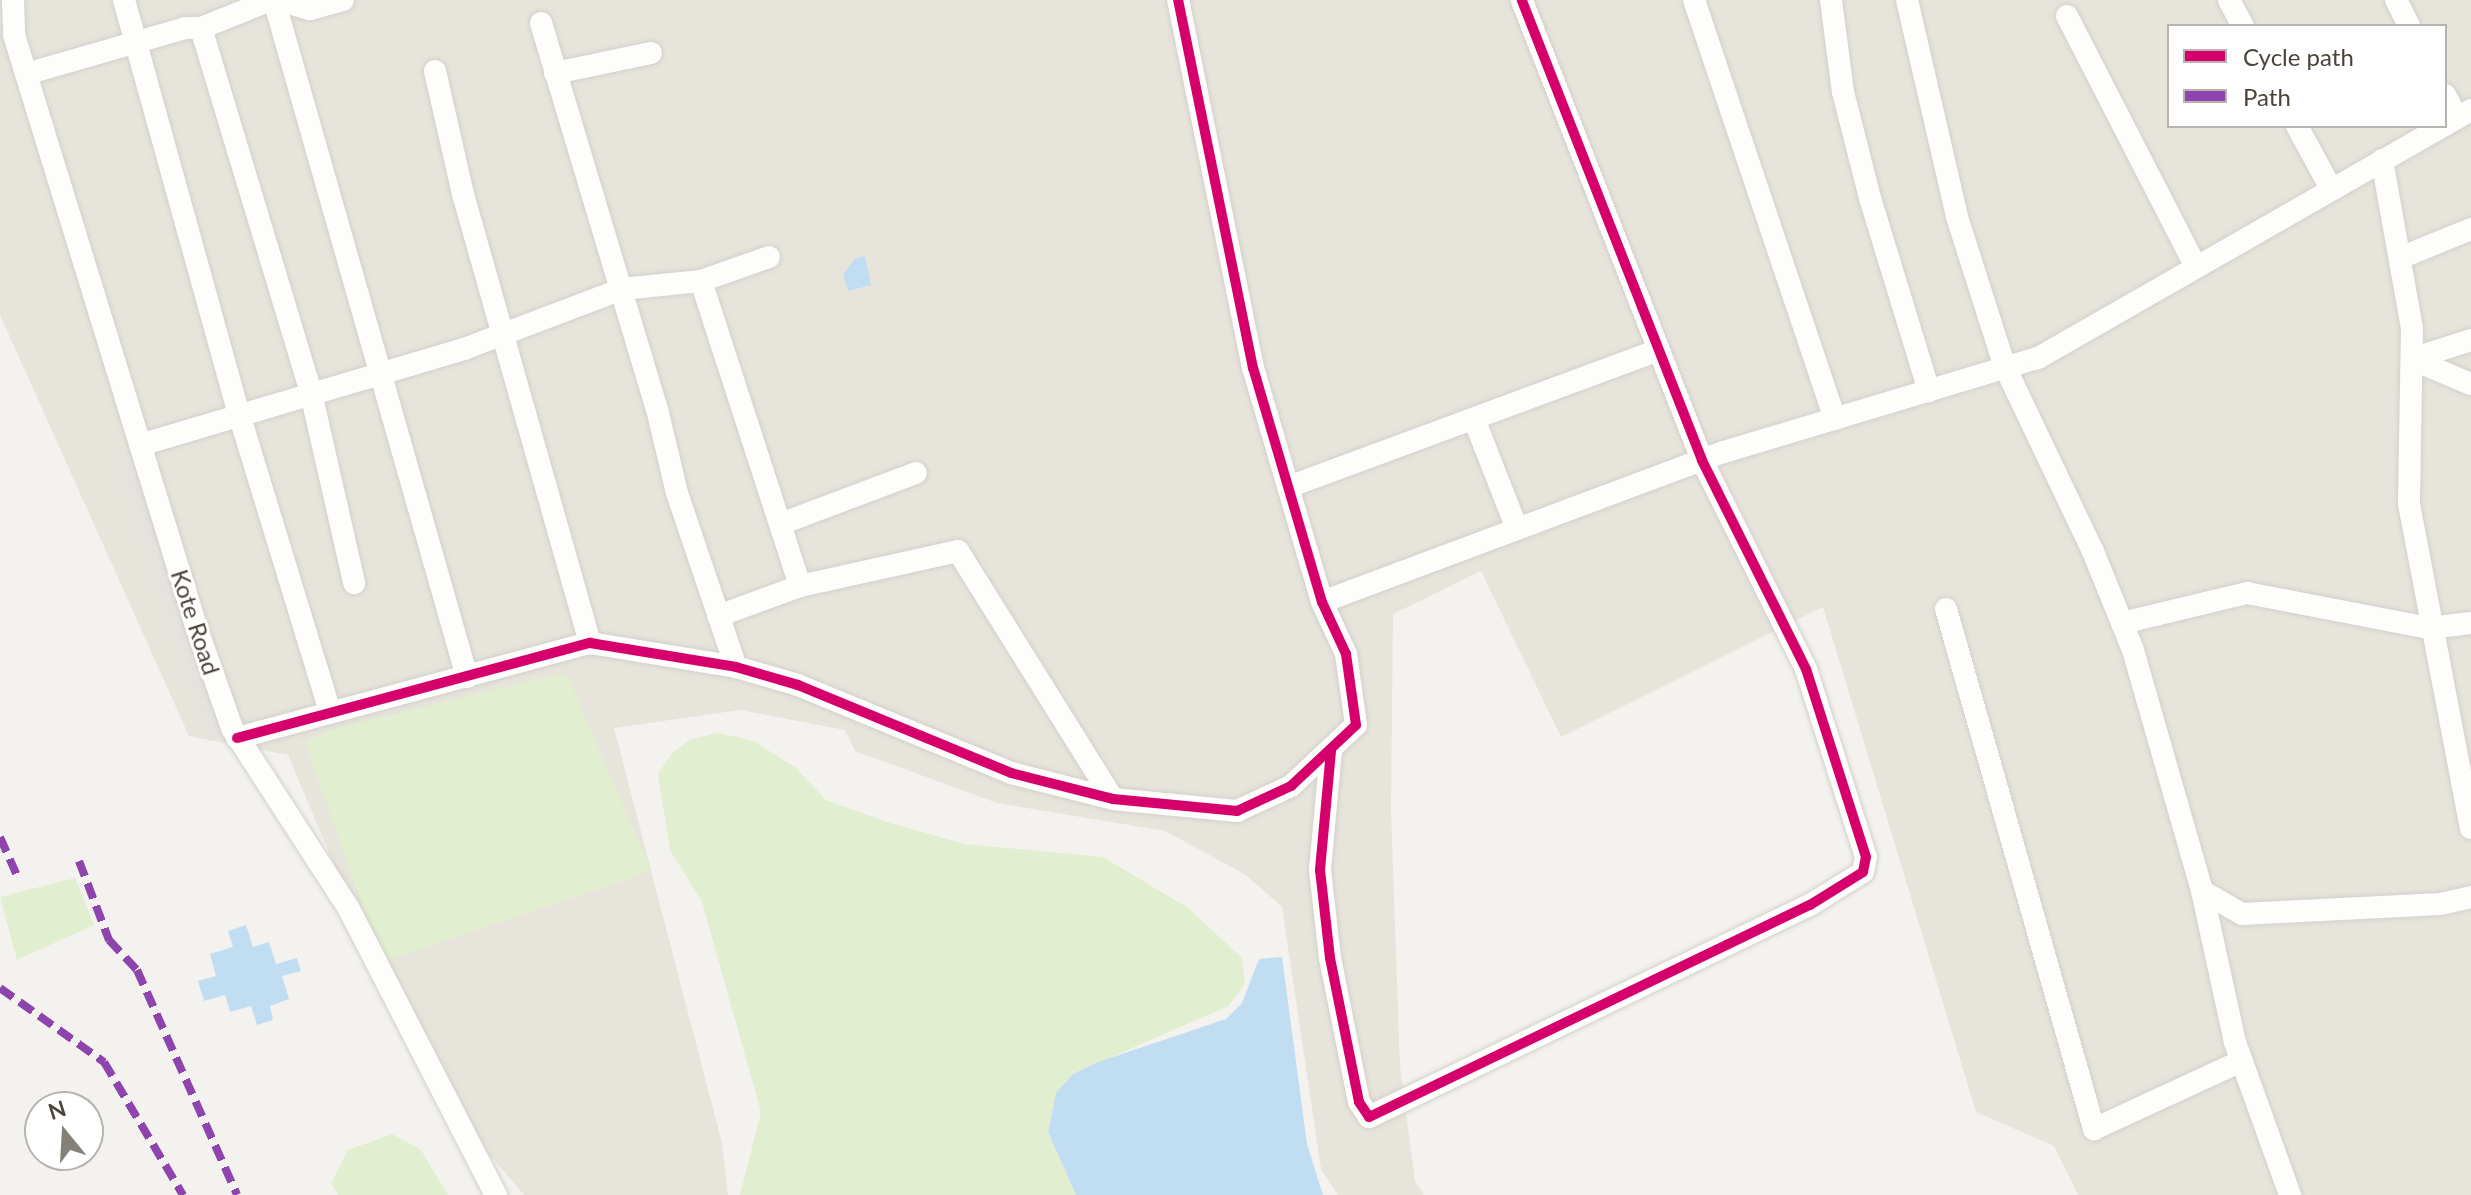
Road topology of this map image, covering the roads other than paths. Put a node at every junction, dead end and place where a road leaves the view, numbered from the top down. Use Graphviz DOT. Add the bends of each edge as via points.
graph roads {
  1 [pos="13,0"];
  2 [pos="124,0"];
  3 [pos="274,0"];
  4 [pos="343,0"];
  5 [pos="1178,0"];
  6 [pos="1522,0"];
  7 [pos="1694,0"];
  8 [pos="1831,0"];
  9 [pos="1907,0"];
  10 [pos="2229,0"];
  11 [pos="2396,0"];
  12 [pos="2067,16"];
  13 [pos="541,23"];
  14 [pos="2242,24"];
  15 [pos="2408,24"];
  16 [pos="201,28"];
  17 [pos="134,44"];
  18 [pos="651,53"];
  19 [pos="435,71"];
  20 [pos="555,73"];
  21 [pos="26,74"];
  22 [pos="2447,101"];
  23 [pos="2454,120"];
  24 [pos="2298,128"];
  25 [pos="2440,128"];
  26 [pos="2382,160"];
  27 [pos="2331,189"];
  28 [pos="2471,229"];
  29 [pos="769,257"];
  30 [pos="2400,258"];
  31 [pos="2196,267"];
  32 [pos="701,281"];
  33 [pos="622,289"];
  34 [pos="501,335"];
  35 [pos="2471,340"];
  36 [pos="1658,350"];
  37 [pos="2412,359"];
  38 [pos="2005,367"];
  39 [pos="383,372"];
  40 [pos="2471,384"];
  41 [pos="1929,391"];
  42 [pos="311,393"];
  43 [pos="239,414"];
  44 [pos="1474,419"];
  45 [pos="1835,419"];
  46 [pos="140,445"];
  47 [pos="1702,460"];
  48 [pos="916,473"];
  49 [pos="1291,486"];
  50 [pos="783,523"];
  51 [pos="1517,529"];
  52 [pos="354,583"];
  53 [pos="800,586"];
  54 [pos="1322,602"];
  55 [pos="1946,609"];
  56 [pos="718,616"];
  57 [pos="2122,623"];
  58 [pos="2471,623"];
  59 [pos="2431,628"];
  60 [pos="590,643"];
  61 [pos="736,667"];
  62 [pos="467,677"];
  63 [pos="330,712"];
  64 [pos="237,738"];
  65 [pos="1331,751"];
  66 [pos="2463,756"];
  67 [pos="1113,799"];
  68 [pos="2471,828"];
  69 [pos="2202,891"];
  70 [pos="2470,900"];
  71 [pos="2241,1061"];
  72 [pos="496,1195"];
  73 [pos="2290,1195"];
  1 -- 21 [label="street, Kote Road" via="14,35"];
  2 -- 17 [label="street"];
  3 -- 4 [label="street" via="310,9"];
  3 -- 16 [label="street"];
  3 -- 39 [label="street"];
  5 -- 49 [label="street" via="1253,368"];
  6 -- 36 [label="street"];
  7 -- 45 [label="street"];
  8 -- 41 [label="street" via="1843,92"];
  9 -- 38 [label="street" via="1957,217"];
  10 -- 14 [label="street"];
  11 -- 15 [label="street"];
  12 -- 31 [label="street"];
  13 -- 20 [label="street"];
  16 -- 17 [label="street"];
  16 -- 42 [label="street"];
  17 -- 21 [label="street"];
  17 -- 43 [label="street"];
  18 -- 20 [label="street"];
  19 -- 34 [label="street"];
  20 -- 33 [label="street"];
  21 -- 46 [label="street, Kote Road"];
  22 -- 23 [label="street"];
  24 -- 27 [label="street"];
  25 -- 26 [label="street"];
  26 -- 27 [label="street"];
  26 -- 30 [label="street"];
  27 -- 31 [label="street"];
  28 -- 30 [label="street"];
  29 -- 32 [label="street"];
  30 -- 37 [label="street"];
  31 -- 38 [label="street" via="2038,358"];
  32 -- 33 [label="street"];
  32 -- 50 [label="street"];
  33 -- 34 [label="street"];
  33 -- 56 [label="street" via="677,493"];
  34 -- 39 [label="street"];
  34 -- 60 [label="street"];
  35 -- 37 [label="street"];
  36 -- 44 [label="street"];
  36 -- 47 [label="street"];
  37 -- 40 [label="street"];
  37 -- 59 [label="street" via="2409,504"];
  38 -- 41 [label="street"];
  38 -- 57 [label="street"];
  39 -- 42 [label="street"];
  39 -- 62 [label="street"];
  41 -- 45 [label="street"];
  42 -- 43 [label="street"];
  42 -- 52 [label="street"];
  43 -- 46 [label="street"];
  43 -- 63 [label="street"];
  44 -- 49 [label="street"];
  44 -- 51 [label="street"];
  45 -- 47 [label="street"];
  46 -- 64 [label="street, Kote Road"];
  47 -- 51 [label="street"];
  47 -- 65 [label="street" via="1806,669 1866,857 1863,872 1810,905 1369,1117 1356,1088 1330,958 1320,870"];
  48 -- 50 [label="street"];
  49 -- 54 [label="street"];
  50 -- 53 [label="street"];
  51 -- 54 [label="street"];
  53 -- 56 [label="street"];
  53 -- 67 [label="street" via="958,551"];
  54 -- 65 [label="street" via="1346,654 1356,725"];
  55 -- 71 [label="street" via="2094,1129"];
  56 -- 61 [label="street"];
  57 -- 59 [label="street" via="2247,593"];
  57 -- 69 [label="street"];
  58 -- 59 [label="street"];
  59 -- 66 [label="street"];
  60 -- 61 [label="street"];
  60 -- 62 [label="street"];
  61 -- 67 [label="street" via="798,685 1011,773"];
  62 -- 63 [label="street"];
  63 -- 64 [label="street"];
  64 -- 72 [label="street, Kote Road" via="349,909"];
  65 -- 67 [label="street" via="1291,786 1237,811"];
  66 -- 68 [label="street"];
  69 -- 70 [label="street" via="2242,914"];
  69 -- 71 [label="street"];
  71 -- 73 [label="street"];
}
